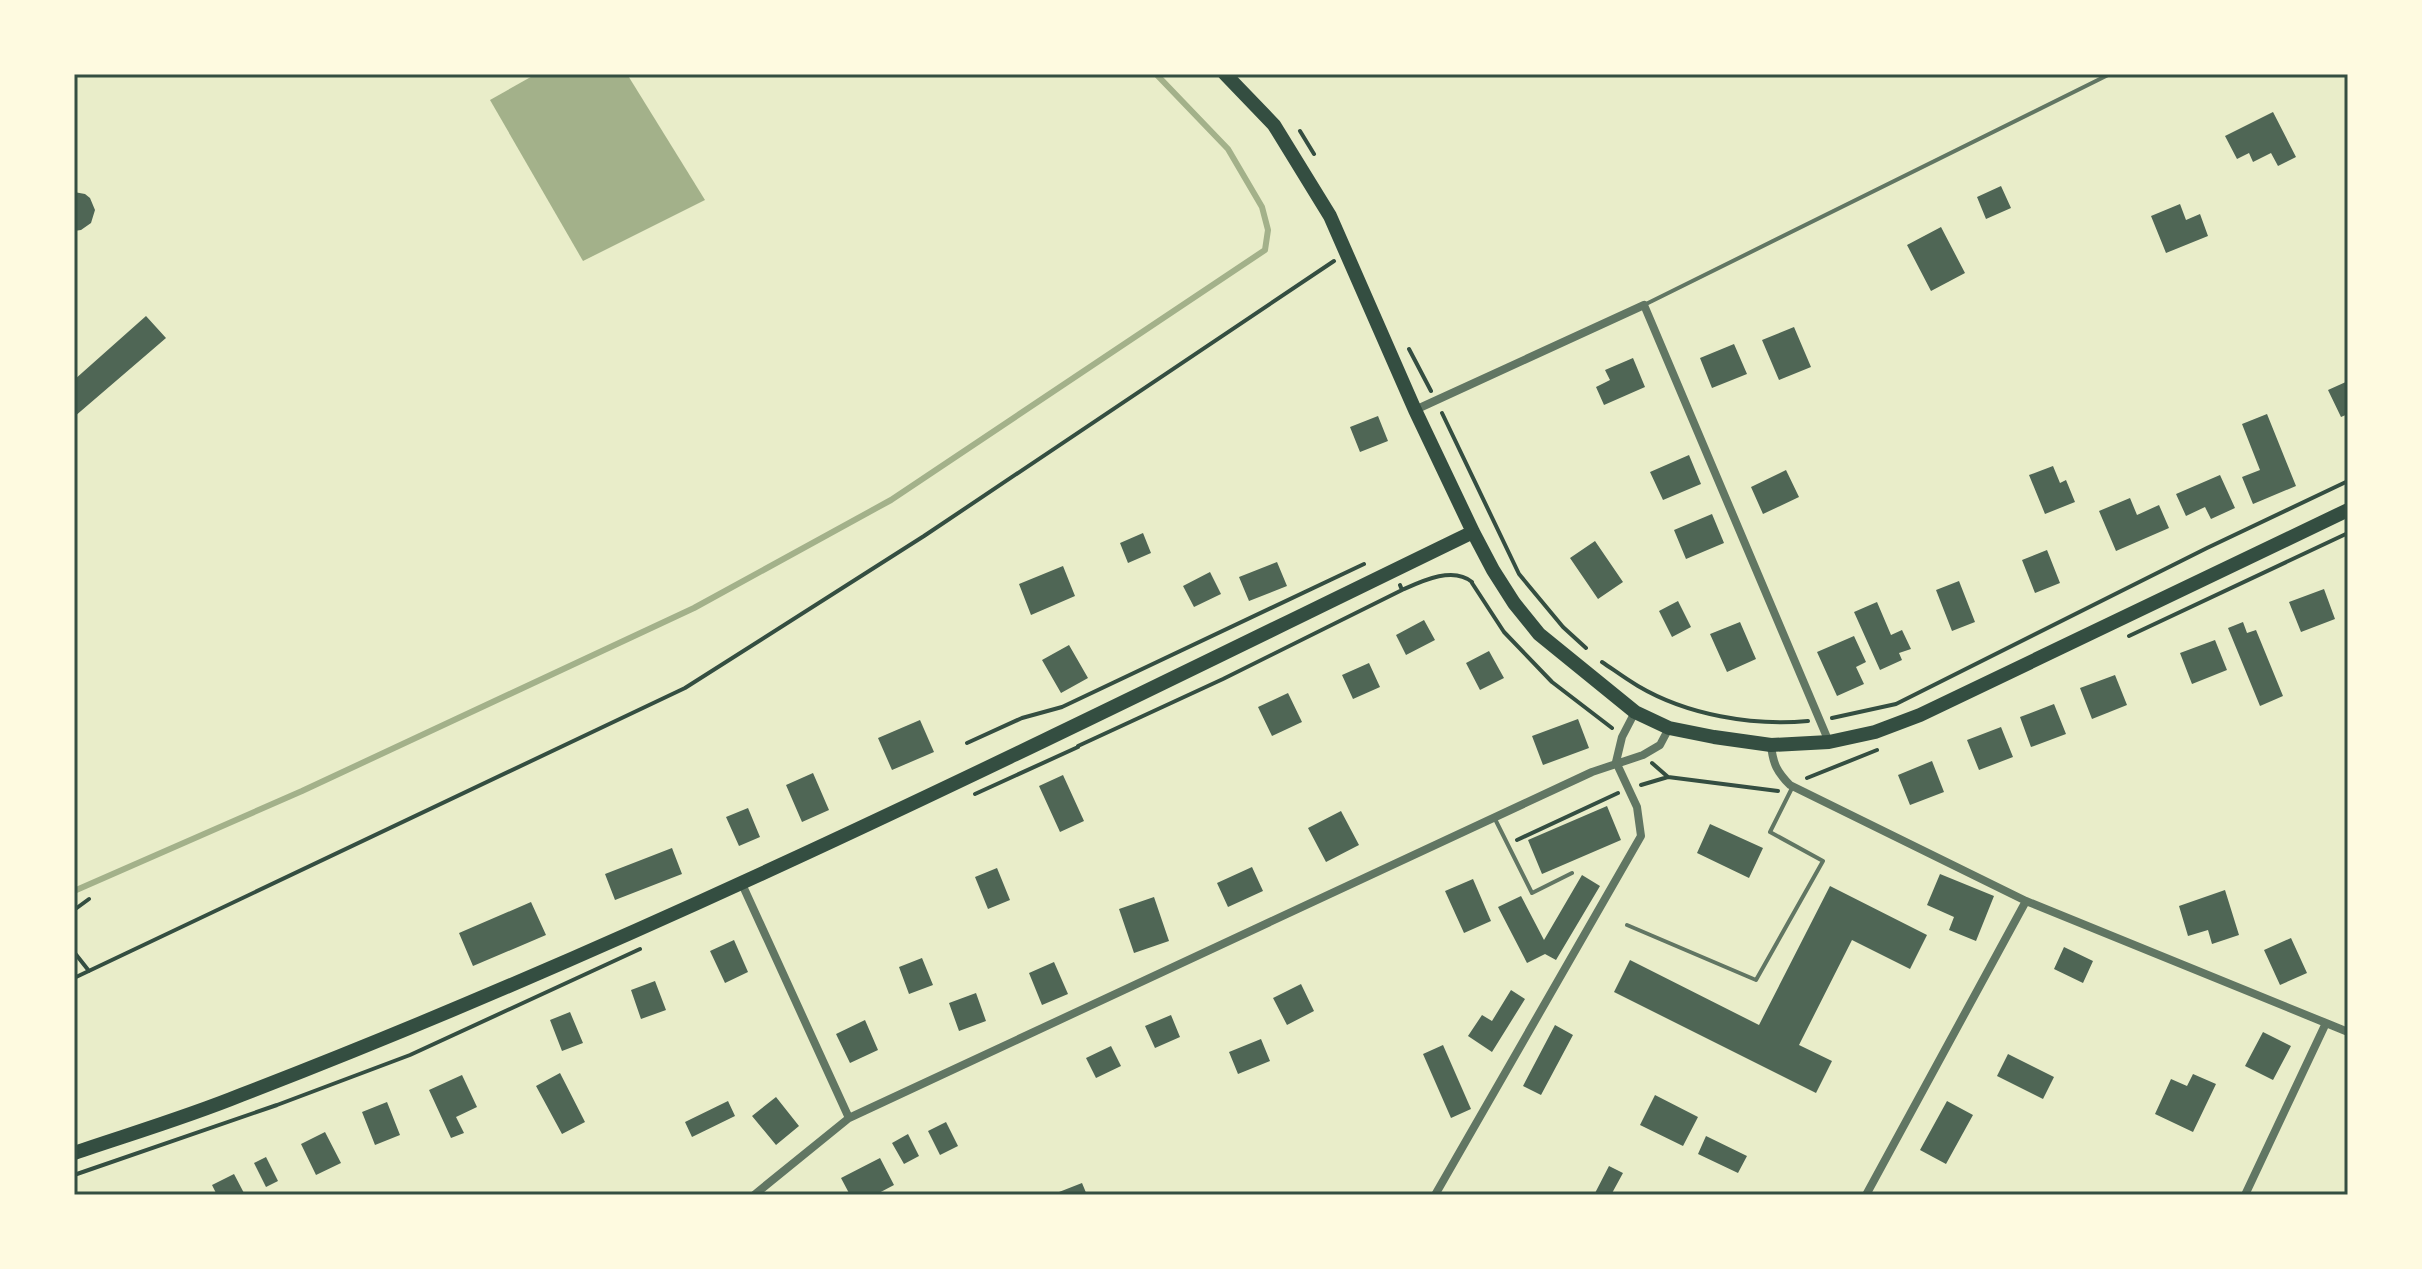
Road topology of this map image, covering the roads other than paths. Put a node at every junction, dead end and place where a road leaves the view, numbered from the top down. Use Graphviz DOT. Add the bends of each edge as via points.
graph roads {
  1 [pos="1225,74"];
  2 [pos="2110,74"];
  3 [pos="1644,305"];
  4 [pos="1415,410"];
  5 [pos="2348,510"];
  6 [pos="1473,532"];
  7 [pos="1635,712"];
  8 [pos="1669,728"];
  9 [pos="1829,742"];
  10 [pos="1771,745"];
  11 [pos="1616,762"];
  12 [pos="1794,786"];
  13 [pos="1495,819"];
  14 [pos="1572,873"];
  15 [pos="742,884"];
  16 [pos="2026,901"];
  17 [pos="1627,925"];
  18 [pos="2326,1023"];
  19 [pos="2348,1032"];
  20 [pos="849,1118"];
  21 [pos="74,1153"];
  22 [pos="754,1195"];
  23 [pos="1435,1195"];
  24 [pos="1866,1195"];
  25 [pos="2245,1195"];
  1 -- 4 [label="main road" via="1274,125 1330,216"];
  2 -- 3 [label="lane"];
  3 -- 4 [label="street"];
  3 -- 9 [label="street"];
  4 -- 6 [label="main road"];
  5 -- 9 [label="main road" via="1920,715"];
  6 -- 7 [label="main road" via="1507,592 1539,634"];
  6 -- 15 [label="main road"];
  7 -- 8 [label="main road"];
  7 -- 11 [label="street"];
  8 -- 10 [label="main road"];
  8 -- 11 [label="street" via="1660,745"];
  9 -- 10 [label="main road"];
  10 -- 12 [label="street" via="1778,773"];
  11 -- 13 [label="street"];
  11 -- 23 [label="street" via="1637,807 1641,836"];
  12 -- 16 [label="street"];
  12 -- 17 [label="lane" via="1770,832 1823,861 1756,980"];
  13 -- 14 [label="lane" via="1532,893"];
  13 -- 20 [label="street"];
  15 -- 20 [label="street"];
  15 -- 21 [label="main road" via="398,1033 238,1097"];
  16 -- 18 [label="street"];
  16 -- 24 [label="street"];
  18 -- 19 [label="street"];
  18 -- 25 [label="street"];
  20 -- 22 [label="street"];
}
